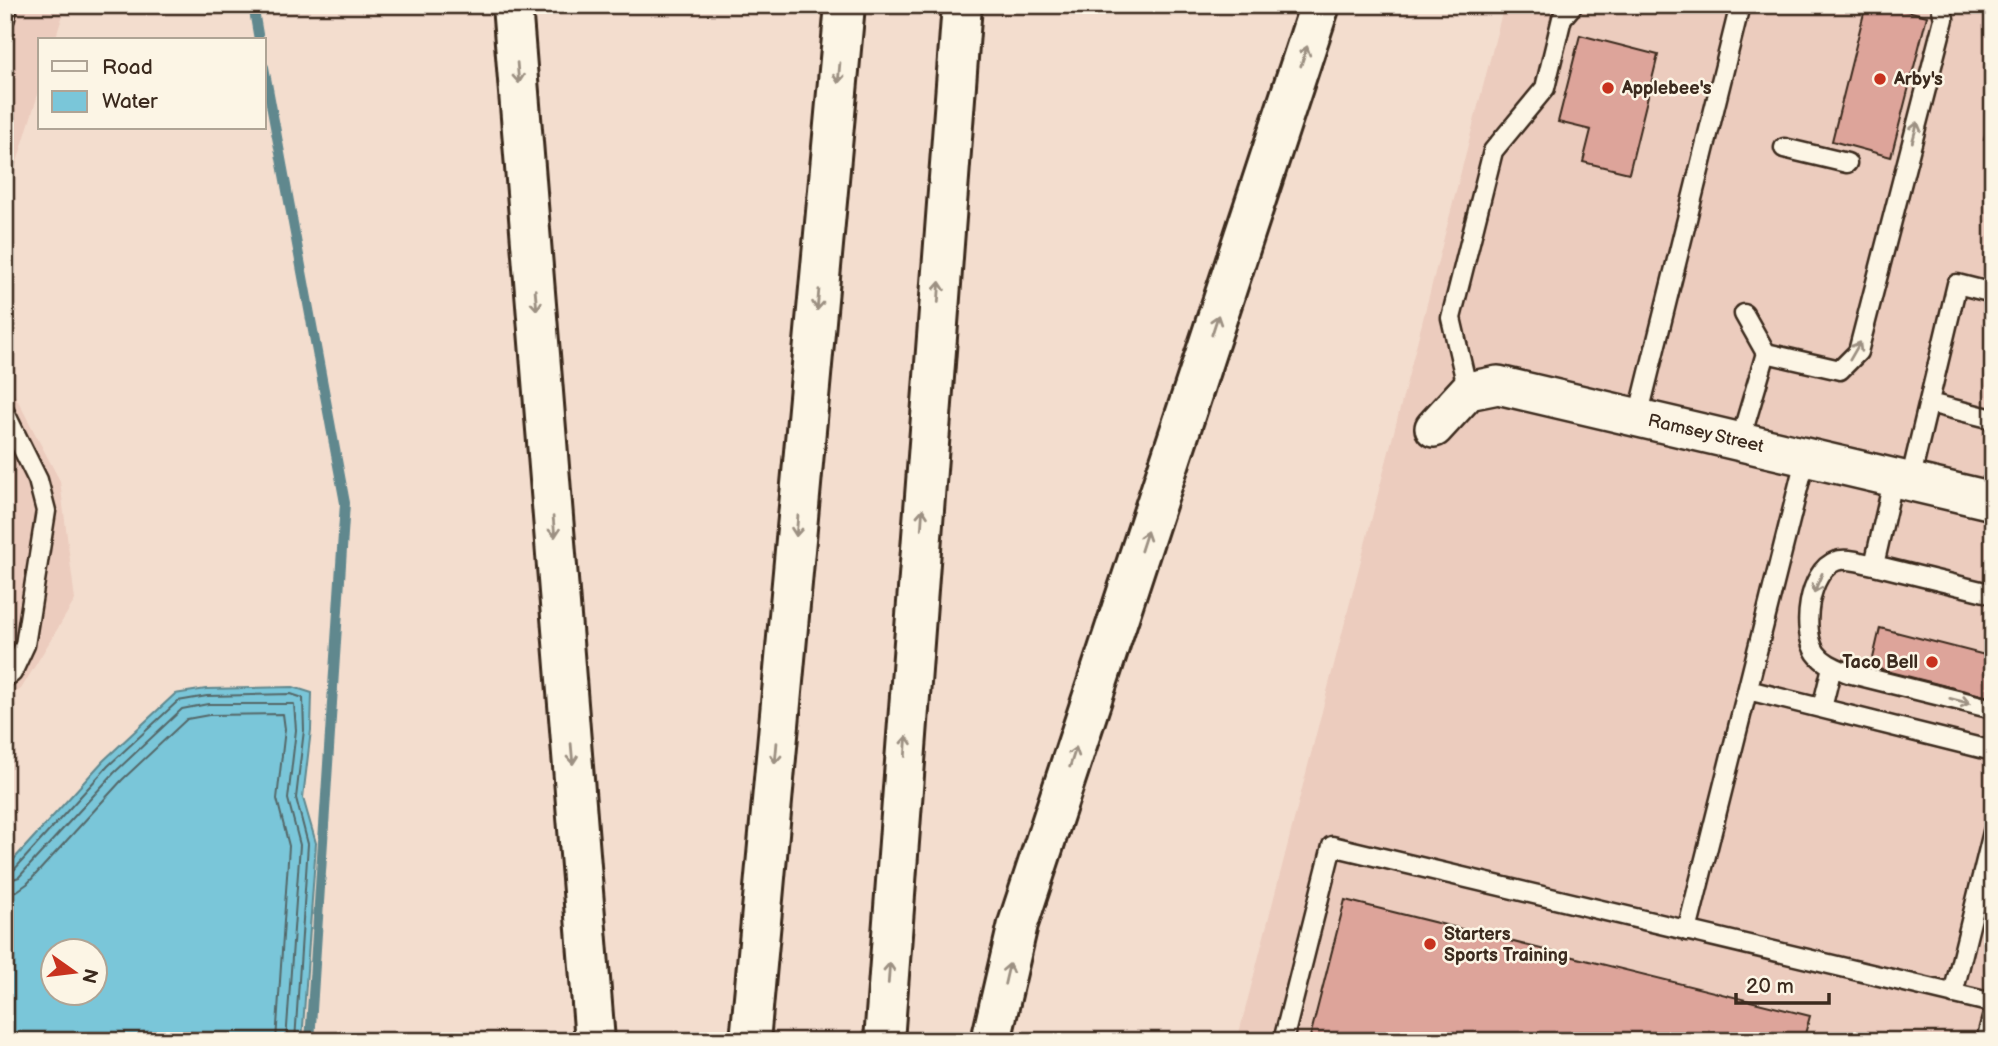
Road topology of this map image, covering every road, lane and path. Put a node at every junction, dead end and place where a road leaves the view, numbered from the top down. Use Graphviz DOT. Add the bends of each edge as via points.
graph roads {
  1 [pos="8,5"];
  2 [pos="512,5"];
  3 [pos="845,5"];
  4 [pos="962,5"];
  5 [pos="1321,5"];
  6 [pos="1573,5"];
  7 [pos="1740,5"];
  8 [pos="1941,5"];
  9 [pos="5,18"];
  10 [pos="1784,148"];
  11 [pos="1847,163"];
  12 [pos="1993,293"];
  13 [pos="1744,314"];
  14 [pos="1766,353"];
  15 [pos="1468,391"];
  16 [pos="1928,403"];
  17 [pos="5,413"];
  18 [pos="1638,416"];
  19 [pos="1993,419"];
  20 [pos="1434,428"];
  21 [pos="1740,441"];
  22 [pos="1806,456"];
  23 [pos="1902,479"];
  24 [pos="1993,501"];
  25 [pos="1874,565"];
  26 [pos="1993,594"];
  27 [pos="1832,667"];
  28 [pos="5,678"];
  29 [pos="1748,690"];
  30 [pos="1822,708"];
  31 [pos="1993,709"];
  32 [pos="1993,751"];
  33 [pos="1993,832"];
  34 [pos="1687,931"];
  35 [pos="1953,994"];
  36 [pos="1993,1003"];
  37 [pos="1993,1014"];
  38 [pos="595,1041"];
  39 [pos="750,1041"];
  40 [pos="884,1041"];
  41 [pos="991,1041"];
  42 [pos="1283,1041"];
  43 [pos="1986,1041"];
  1 -- 9 [label="lane"];
  2 -- 38 [label="highway, one-way"];
  3 -- 39 [label="highway, one-way"];
  40 -- 4 [label="highway, one-way"];
  41 -- 5 [label="highway, one-way" via="1018,924"];
  6 -- 15 [label="lane" via="1562,19 1545,88 1493,151 1451,318"];
  7 -- 18 [label="lane"];
  14 -- 8 [label="lane, one-way" via="1840,370 1858,352 1944,19"];
  10 -- 11 [label="lane"];
  12 -- 16 [label="lane" via="1957,284"];
  13 -- 14 [label="lane"];
  14 -- 21 [label="lane"];
  15 -- 18 [label="street, Ramsey Street" via="1498,385"];
  15 -- 20 [label="street"];
  16 -- 19 [label="lane"];
  16 -- 23 [label="lane"];
  17 -- 28 [label="lane" via="37,480 46,511 25,645"];
  18 -- 21 [label="street, Ramsey Street"];
  21 -- 22 [label="street, Ramsey Street"];
  22 -- 23 [label="street, Ramsey Street"];
  22 -- 29 [label="lane"];
  23 -- 24 [label="street, Ramsey Street"];
  23 -- 25 [label="lane"];
  25 -- 26 [label="lane"];
  25 -- 27 [label="lane, one-way" via="1838,560 1826,566 1817,582 1806,623 1817,655"];
  27 -- 30 [label="lane"];
  27 -- 31 [label="lane, one-way"];
  29 -- 30 [label="lane"];
  29 -- 34 [label="lane"];
  30 -- 32 [label="lane"];
  33 -- 35 [label="lane"];
  34 -- 35 [label="lane"];
  34 -- 42 [label="lane" via="1332,846"];
  35 -- 36 [label="lane"];
  37 -- 43 [label="lane"];
}
